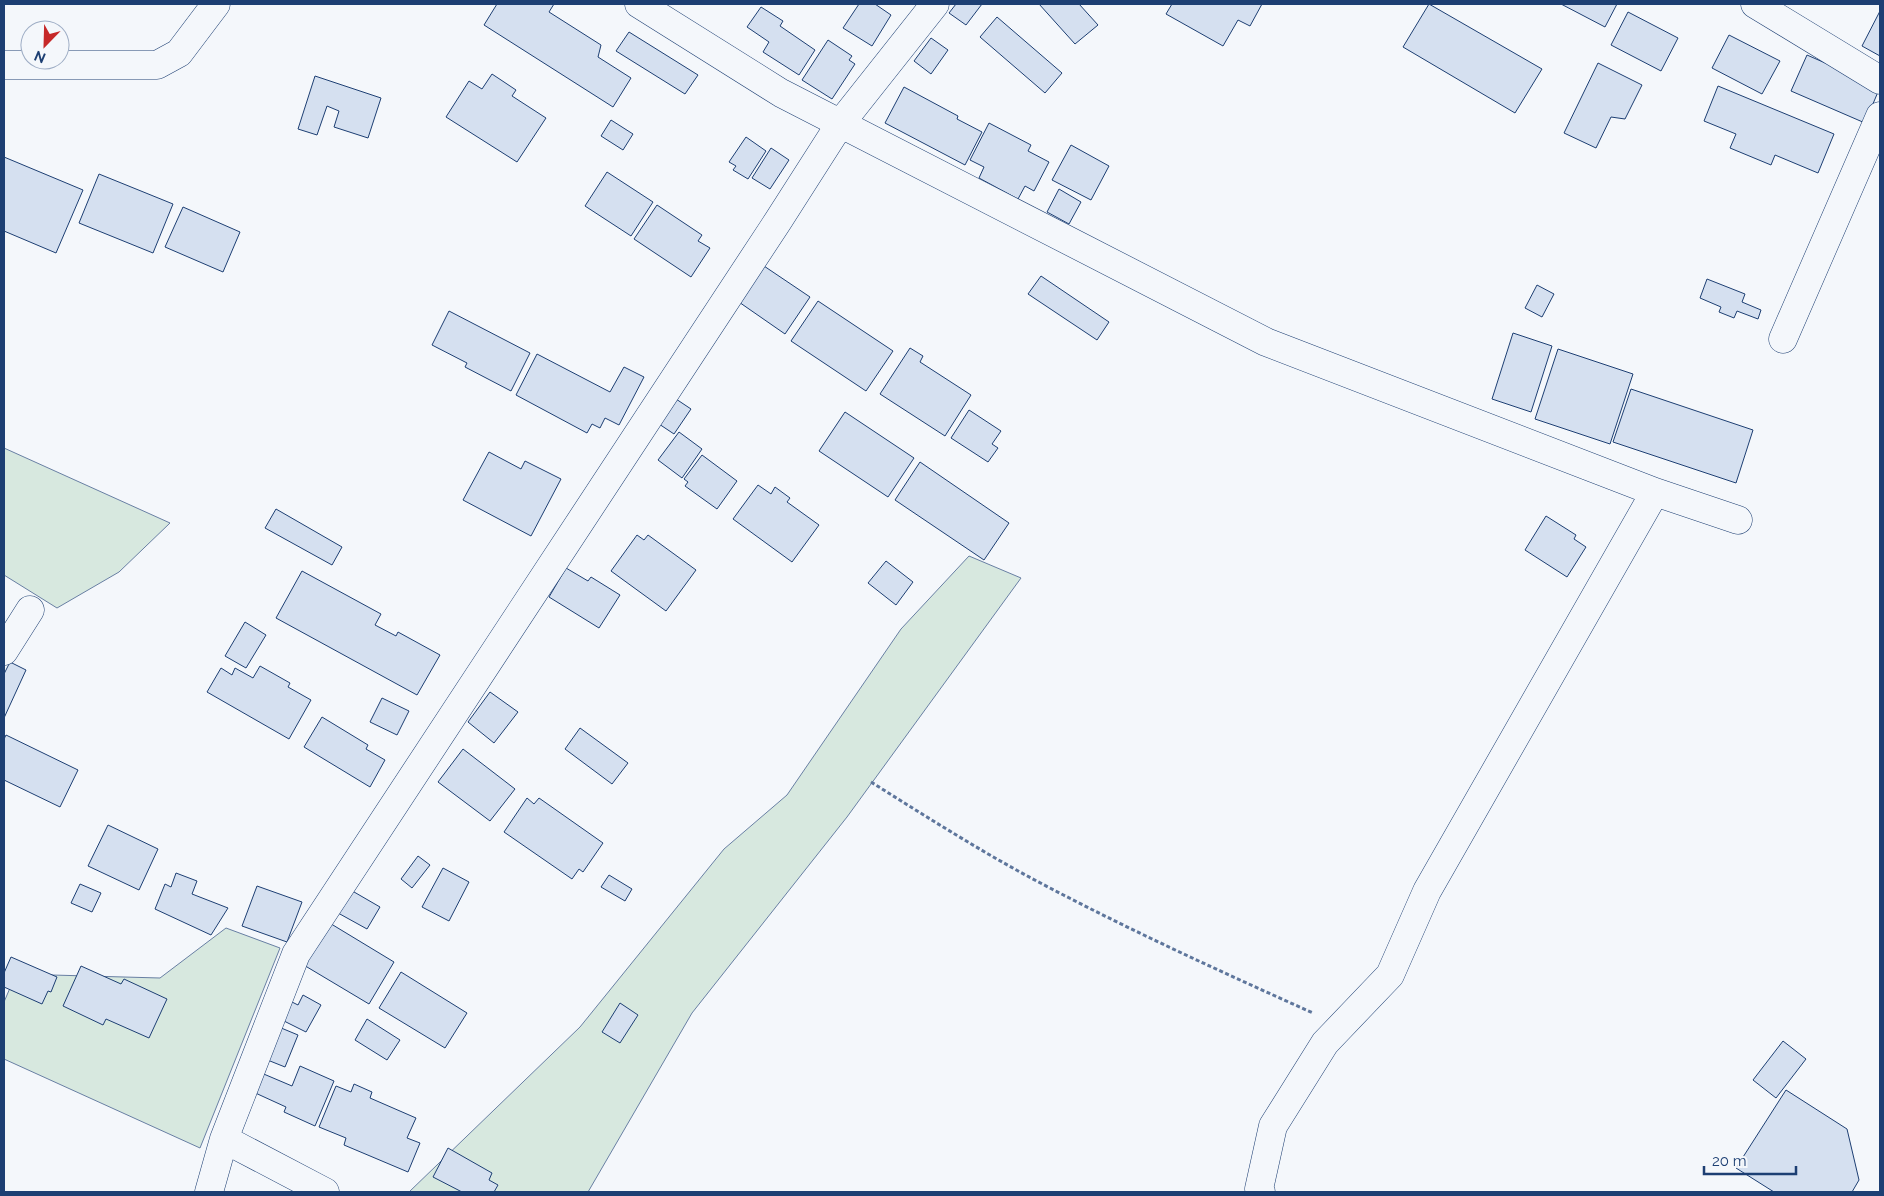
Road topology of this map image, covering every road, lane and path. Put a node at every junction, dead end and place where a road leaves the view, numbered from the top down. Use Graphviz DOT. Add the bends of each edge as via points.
graph roads {
  1 [pos="216,4"];
  2 [pos="639,4"];
  3 [pos="935,4"];
  4 [pos="1755,4"];
  5 [pos="4,65"];
  6 [pos="1880,80"];
  7 [pos="1880,116"];
  8 [pos="840,124"];
  9 [pos="1784,339"];
  10 [pos="1655,492"];
  11 [pos="1738,520"];
  12 [pos="30,610"];
  13 [pos="4,651"];
  14 [pos="870,782"];
  15 [pos="1341,1026"];
  16 [pos="224,1139"];
  17 [pos="209,1192"];
  18 [pos="325,1192"];
  19 [pos="1261,1192"];
  1 -- 5 [label="street" via="179,53 157,65"];
  2 -- 8 [label="street" via="781,93"];
  3 -- 8 [label="street"];
  4 -- 6 [label="street"];
  7 -- 9 [label="street"];
  8 -- 10 [label="street" via="1266,342"];
  8 -- 16 [label="street" via="296,954"];
  10 -- 11 [label="street"];
  10 -- 15 [label="street" via="1427,891 1390,974"];
  12 -- 13 [label="street"];
  14 -- 15 [label="path" via="1049,887 1196,960"];
  15 -- 19 [label="street" via="1325,1043 1273,1126 1259,1189"];
  16 -- 17 [label="street"];
  16 -- 18 [label="street"];
}
